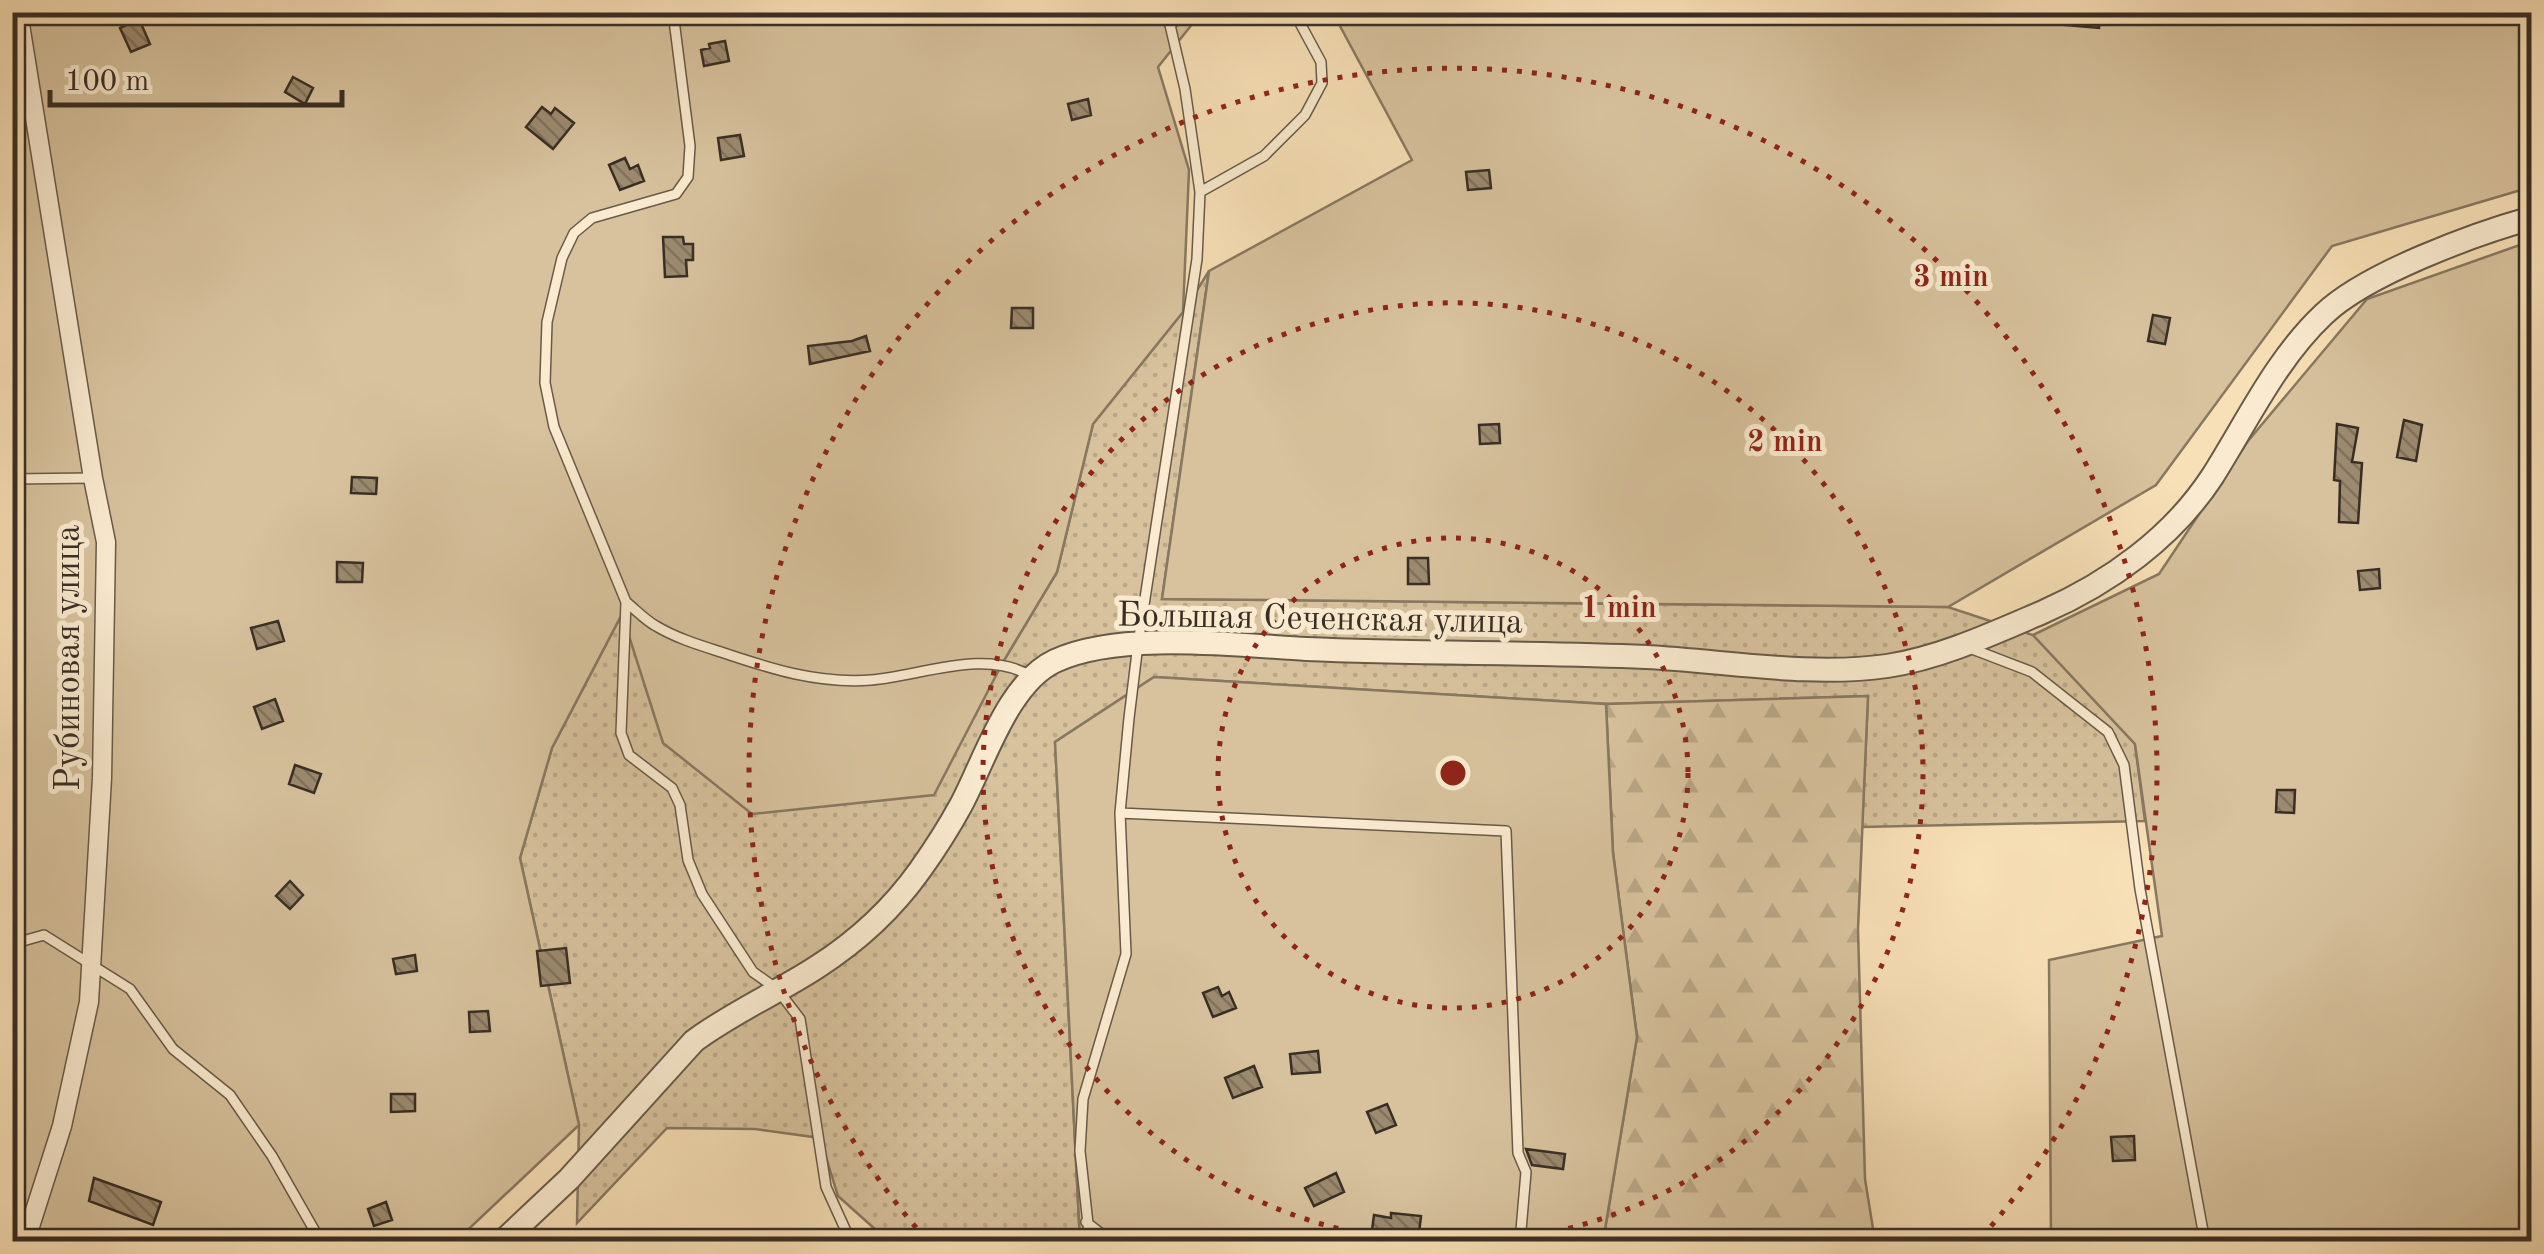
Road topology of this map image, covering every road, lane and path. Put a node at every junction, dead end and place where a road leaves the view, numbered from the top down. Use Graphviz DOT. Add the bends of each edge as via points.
graph roads {
  1 [pos="18,12"];
  2 [pos="676,12"];
  3 [pos="1162,12"];
  4 [pos="1186,12"];
  5 [pos="1294,12"];
  6 [pos="1170,25"];
  7 [pos="1200,192"];
  8 [pos="2532,218"];
  9 [pos="93,478"];
  10 [pos="12,479"];
  11 [pos="626,602"];
  12 [pos="1138,644"];
  13 [pos="1960,645"];
  14 [pos="1030,676"];
  15 [pos="1120,812"];
  16 [pos="12,944"];
  17 [pos="91,967"];
  18 [pos="777,989"];
  19 [pos="1086,1222"];
  20 [pos="25,1242"];
  21 [pos="320,1242"];
  22 [pos="502,1242"];
  23 [pos="851,1242"];
  24 [pos="1090,1242"];
  25 [pos="1112,1242"];
  26 [pos="1520,1242"];
  27 [pos="2205,1242"];
  1 -- 9 [label="street, Рубиновая улица"];
  2 -- 11 [label="lane" via="688,176 676,194 592,218 574,233 547,322 545,382 554,427"];
  3 -- 6 [label="lane"];
  4 -- 6 [label="lane"];
  5 -- 7 [label="lane" via="1321,62 1322,83 1305,115 1264,156"];
  6 -- 7 [label="lane"];
  7 -- 12 [label="lane" via="1197,260"];
  8 -- 13 [label="street, Большая Сеченская улица" via="2356,288 2294,348 2209,482 2154,542 2074,597"];
  9 -- 10 [label="lane"];
  9 -- 17 [label="street, Рубиновая улица" via="106,542"];
  11 -- 14 [label="lane" via="655,626 782,673 870,680 978,664 1016,667"];
  11 -- 18 [label="lane" via="621,733 629,755 672,788 702,894 754,972"];
  12 -- 13 [label="street, Большая Сеченская улица" via="1642,657 1852,670"];
  12 -- 14 [label="street, Большая Сеченская улица" via="1077,652"];
  12 -- 15 [label="lane"];
  13 -- 27 [label="lane" via="2032,672 2108,732 2124,765"];
  14 -- 18 [label="street" via="942,837 899,898 816,968"];
  15 -- 19 [label="lane" via="1126,954 1082,1099"];
  15 -- 26 [label="lane" via="1506,831 1518,1152 1526,1172"];
  16 -- 17 [label="lane" via="44,935"];
  17 -- 20 [label="street, Рубиновая улица" via="62,1126"];
  17 -- 21 [label="lane" via="130,989 173,1049 230,1096"];
  18 -- 22 [label="street" via="694,1040 569,1179"];
  18 -- 23 [label="lane" via="800,1018 826,1186"];
  19 -- 24 [label="lane"];
  19 -- 25 [label="lane"];
}
